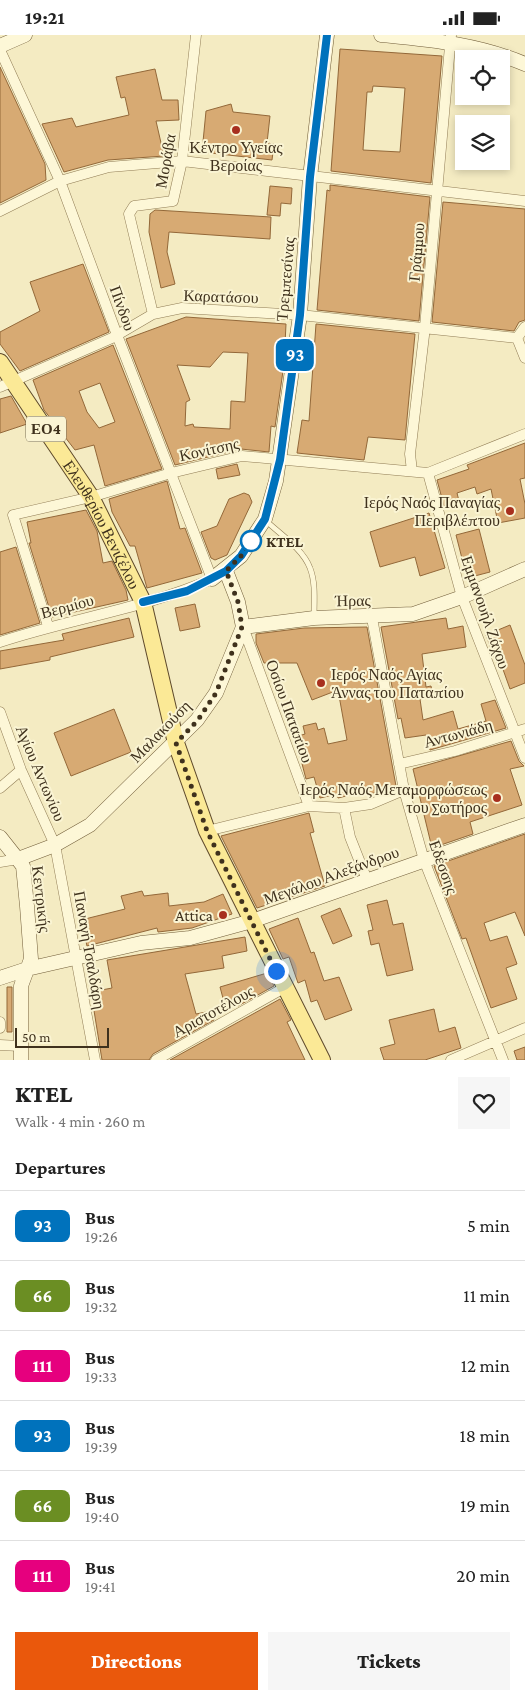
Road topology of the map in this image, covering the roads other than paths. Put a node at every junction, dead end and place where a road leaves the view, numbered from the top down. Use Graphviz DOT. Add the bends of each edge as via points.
graph roads {
  1 [pos="25,35"];
  2 [pos="196,35"];
  3 [pos="327,35"];
  4 [pos="381,35"];
  5 [pos="451,38"];
  6 [pos="0,48"];
  7 [pos="525,63"];
  8 [pos="182,161"];
  9 [pos="310,177"];
  10 [pos="60,181"];
  11 [pos="436,190"];
  12 [pos="525,201"];
  13 [pos="0,211"];
  14 [pos="153,314"];
  15 [pos="300,315"];
  16 [pos="425,327"];
  17 [pos="525,327"];
  18 [pos="117,335"];
  19 [pos="517,338"];
  20 [pos="525,358"];
  21 [pos="0,362"];
  22 [pos="7,384"];
  23 [pos="525,434"];
  24 [pos="280,460"];
  25 [pos="412,471"];
  26 [pos="171,473"];
  27 [pos="428,473"];
  28 [pos="91,497"];
  29 [pos="265,519"];
  30 [pos="525,569"];
  31 [pos="226,571"];
  32 [pos="212,579"];
  33 [pos="462,597"];
  34 [pos="143,602"];
  35 [pos="314,618"];
  36 [pos="372,618"];
  37 [pos="48,627"];
  38 [pos="242,627"];
  39 [pos="0,642"];
  40 [pos="0,712"];
  41 [pos="525,729"];
  42 [pos="514,733"];
  43 [pos="176,743"];
  44 [pos="525,758"];
  45 [pos="399,764"];
  46 [pos="21,770"];
  47 [pos="0,788"];
  48 [pos="404,790"];
  49 [pos="309,807"];
  50 [pos="344,808"];
  51 [pos="525,825"];
  52 [pos="207,831"];
  53 [pos="0,837"];
  54 [pos="55,845"];
  55 [pos="18,859"];
  56 [pos="424,860"];
  57 [pos="0,862"];
  58 [pos="367,881"];
  59 [pos="252,921"];
  60 [pos="76,958"];
  61 [pos="27,969"];
  62 [pos="0,978"];
  63 [pos="284,988"];
  64 [pos="0,1022"];
  65 [pos="0,1028"];
  66 [pos="525,1028"];
  67 [pos="495,1040"];
  68 [pos="0,1045"];
  69 [pos="22,1056"];
  70 [pos="95,1060"];
  71 [pos="156,1060"];
  72 [pos="322,1060"];
  73 [pos="451,1060"];
  74 [pos="503,1060"];
  1 -- 6 [label="street"];
  2 -- 8 [label="street, Μοράβα"];
  3 -- 9 [label="street, Τρεμπεσίνας"];
  4 -- 5 [label="street"];
  5 -- 7 [label="street"];
  5 -- 11 [label="street, Γράμμου"];
  6 -- 10 [label="street, Πίνδου"];
  8 -- 9 [label="street"];
  8 -- 10 [label="street" via="109,167"];
  8 -- 14 [label="street, Μοράβα" via="173,201 134,206 129,214"];
  9 -- 11 [label="street"];
  9 -- 15 [label="street, Τρεμπεσίνας"];
  10 -- 13 [label="street"];
  10 -- 18 [label="street, Πίνδου"];
  11 -- 12 [label="street"];
  11 -- 16 [label="street, Γράμμου"];
  14 -- 15 [label="street, Καρατάσου" via="182,308"];
  14 -- 18 [label="street, Καρατάσου"];
  15 -- 16 [label="street, Καρατάσου"];
  15 -- 24 [label="street, Τρεμπεσίνας"];
  16 -- 19 [label="street, Καρατάσου"];
  16 -- 25 [label="street, Γράμμου" via="410,454"];
  17 -- 19 [label="street"];
  18 -- 22 [label="street, Καρατάσου"];
  18 -- 26 [label="street, Πίνδου"];
  19 -- 20 [label="street"];
  21 -- 22 [label="main road, Ελευθερίου Βενιζέλου / ΕΟ4"];
  22 -- 28 [label="main road, Ελευθερίου Βενιζέλου / ΕΟ4"];
  23 -- 27 [label="street, Κονίτσης"];
  24 -- 25 [label="street, Κονίτσης"];
  24 -- 26 [label="street, Κονίτσης" via="242,456"];
  24 -- 29 [label="street, Τρεμπεσίνας"];
  25 -- 27 [label="street, Κονίτσης"];
  26 -- 28 [label="street, Κονίτσης"];
  26 -- 32 [label="street, Πίνδου"];
  27 -- 33 [label="street, Εμμανουήλ Ζάχου"];
  28 -- 34 [label="main road, Ελευθερίου Βενιζέλου / ΕΟ4"];
  28 -- 37 [label="street, Κονίτσης" via="14,515"];
  29 -- 31 [label="street, Τρεμπεσίνας" via="241,556"];
  29 -- 35 [label="lane" via="304,557 310,568"];
  30 -- 33 [label="street, Ήρας"];
  31 -- 32 [label="street, Τρεμπεσίνας"];
  31 -- 38 [label="street" via="238,602"];
  32 -- 34 [label="street, Τρεμπεσίνας" via="187,591"];
  33 -- 36 [label="street, Ήρας" via="413,614"];
  33 -- 42 [label="street, Εμμανουήλ Ζάχου"];
  34 -- 37 [label="street, Βερμίου"];
  34 -- 43 [label="main road, Ελευθερίου Βενιζέλου / ΕΟ4"];
  35 -- 36 [label="street, Ήρας"];
  35 -- 38 [label="street, Ήρας"];
  36 -- 45 [label="street, Εδέσσης"];
  37 -- 39 [label="street, Βερμίου"];
  38 -- 43 [label="street, Μαλακούση" via="216,693 198,720"];
  38 -- 49 [label="street, Οσίου Παταπίου"];
  40 -- 46 [label="street, Αγίου Αντωνίου"];
  41 -- 42 [label="street, Αντωνιάδη"];
  42 -- 44 [label="street, Εμμανουήλ Ζάχου"];
  42 -- 45 [label="street, Αντωνιάδη"];
  43 -- 52 [label="main road, Ελευθερίου Βενιζέλου / ΕΟ4"];
  43 -- 54 [label="street, Μαλακούση" via="90,825"];
  45 -- 48 [label="street, Εδέσσης"];
  46 -- 47 [label="street"];
  46 -- 54 [label="street, Αγίου Αντωνίου"];
  48 -- 50 [label="street" via="371,804"];
  48 -- 56 [label="street, Εδέσσης"];
  49 -- 50 [label="street"];
  49 -- 52 [label="street"];
  50 -- 58 [label="street" via="350,837"];
  51 -- 56 [label="street, Μεγάλου Αλεξάνδρου"];
  52 -- 59 [label="main road, Ελευθερίου Βενιζέλου / ΕΟ4"];
  53 -- 55 [label="street, Κεντρικής"];
  54 -- 55 [label="street, Μαλακούση"];
  54 -- 60 [label="street, Παναγή Τσαλδάρη"];
  55 -- 57 [label="street"];
  55 -- 61 [label="street, Κεντρικής" via="23,866 27,906 31,959"];
  56 -- 58 [label="street, Μεγάλου Αλεξάνδρου"];
  56 -- 67 [label="street, Εδέσσης"];
  58 -- 59 [label="street, Μεγάλου Αλεξάνδρου"];
  59 -- 60 [label="street, Μεγάλου Αλεξάνδρου" via="190,938 141,943"];
  59 -- 63 [label="main road, Ελευθερίου Βενιζέλου / ΕΟ4"];
  60 -- 61 [label="street, Μεγάλου Αλεξάνδρου"];
  60 -- 70 [label="street, Παναγή Τσαλδάρη"];
  61 -- 62 [label="street, Μεγάλου Αλεξάνδρου"];
  61 -- 69 [label="street, Κεντρικής" via="21,986"];
  63 -- 71 [label="street, Αριστοτέλους"];
  63 -- 72 [label="main road, Ελευθερίου Βενιζέλου / ΕΟ4"];
  64 -- 65 [label="street"];
  66 -- 67 [label="street"];
  67 -- 73 [label="street"];
  67 -- 74 [label="street, Εδέσσης"];
  68 -- 69 [label="street"];
}
